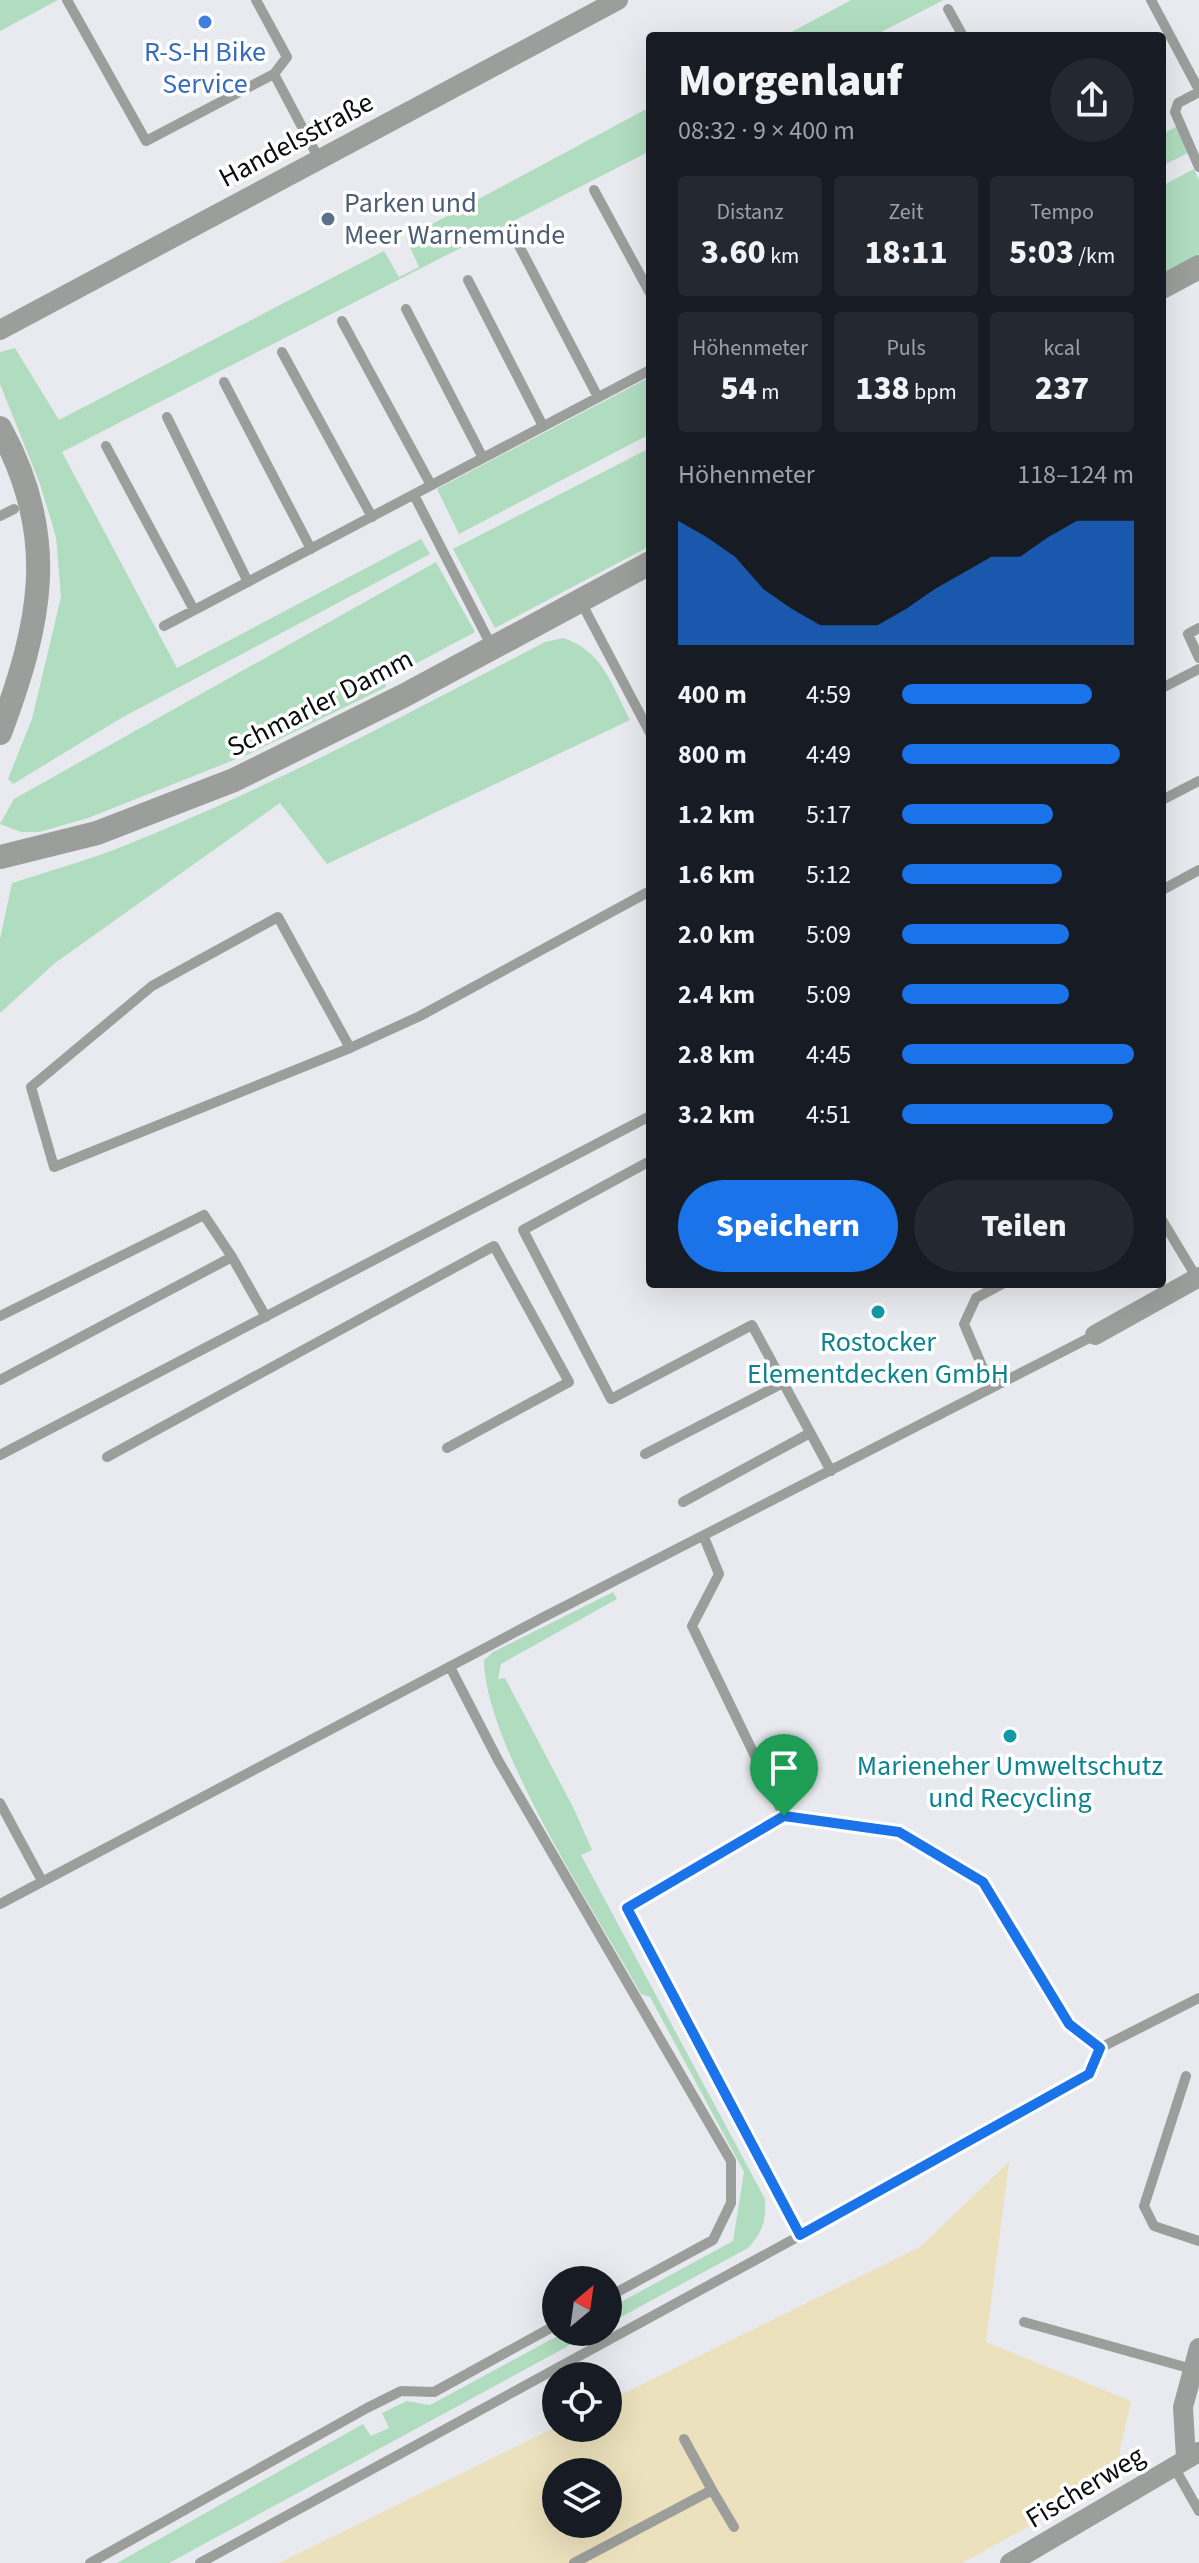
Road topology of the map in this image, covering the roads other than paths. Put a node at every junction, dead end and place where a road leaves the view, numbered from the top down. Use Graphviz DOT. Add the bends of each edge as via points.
graph roads {
  1 [pos="67,0"];
  2 [pos="256,0"];
  3 [pos="618,0"];
  4 [pos="1151,0"];
  5 [pos="948,9"];
  6 [pos="961,32"];
  7 [pos="274,74"];
  8 [pos="1199,91"];
  9 [pos="319,159"];
  10 [pos="1199,167"];
  11 [pos="594,190"];
  12 [pos="516,240"];
  13 [pos="1199,267"];
  14 [pos="468,280"];
  15 [pos="1166,285"];
  16 [pos="646,286"];
  17 [pos="406,309"];
  18 [pos="342,321"];
  19 [pos="0,330"];
  20 [pos="282,352"];
  21 [pos="646,372"];
  22 [pos="224,382"];
  23 [pos="598,397"];
  24 [pos="167,417"];
  25 [pos="543,426"];
  26 [pos="0,428"];
  27 [pos="106,446"];
  28 [pos="483,458"];
  29 [pos="431,485"];
  30 [pos="414,495"];
  31 [pos="14,509"];
  32 [pos="0,516"];
  33 [pos="372,517"];
  34 [pos="311,549"];
  35 [pos="646,565"];
  36 [pos="248,582"];
  37 [pos="580,600"];
  38 [pos="194,610"];
  39 [pos="164,626"];
  40 [pos="1199,628"];
  41 [pos="492,647"];
  42 [pos="1199,658"];
  43 [pos="1199,669"];
  44 [pos="1166,686"];
  45 [pos="646,725"];
  46 [pos="0,733"];
  47 [pos="1199,781"];
  48 [pos="1166,798"];
  49 [pos="0,857"];
  50 [pos="1199,870"];
  51 [pos="1166,888"];
  52 [pos="646,893"];
  53 [pos="350,1048"];
  54 [pos="646,1118"];
  55 [pos="646,1163"];
  56 [pos="1166,1226"];
  57 [pos="232,1257"];
  58 [pos="1198,1278"];
  59 [pos="995,1288"];
  60 [pos="0,1316"];
  61 [pos="266,1317"];
  62 [pos="1095,1335"];
  63 [pos="0,1380"];
  64 [pos="783,1383"];
  65 [pos="991,1387"];
  66 [pos="810,1433"];
  67 [pos="447,1448"];
  68 [pos="645,1454"];
  69 [pos="0,1455"];
  70 [pos="107,1457"];
  71 [pos="831,1471"];
  72 [pos="683,1502"];
  73 [pos="704,1537"];
  74 [pos="450,1667"];
  75 [pos="0,1803"];
  76 [pos="784,1816"];
  77 [pos="42,1881"];
  78 [pos="0,1904"];
  79 [pos="1199,1998"];
  80 [pos="1100,2048"];
  81 [pos="1186,2076"];
  82 [pos="800,2235"];
  83 [pos="1199,2241"];
  84 [pos="622,2289"];
  85 [pos="1024,2322"];
  86 [pos="542,2333"];
  87 [pos="1199,2348"];
  88 [pos="1192,2369"];
  89 [pos="684,2439"];
  90 [pos="1186,2459"];
  91 [pos="712,2490"];
  92 [pos="1199,2511"];
  93 [pos="734,2527"];
  94 [pos="90,2563"];
  95 [pos="200,2563"];
  96 [pos="574,2563"];
  97 [pos="1010,2563"];
  1 -- 7 [label="lane" via="146,141"];
  2 -- 7 [label="lane" via="287,57"];
  3 -- 9 [label="street, Handelsstraße"];
  4 -- 8 [label="lane"];
  5 -- 6 [label="lane"];
  7 -- 9 [label="lane"];
  8 -- 10 [label="lane" via="1178,103 1175,112"];
  9 -- 19 [label="street, Handelsstraße"];
  11 -- 16 [label="lane"];
  12 -- 23 [label="lane"];
  13 -- 15 [label="street"];
  14 -- 25 [label="lane"];
  17 -- 28 [label="lane"];
  18 -- 29 [label="lane"];
  20 -- 33 [label="lane"];
  21 -- 23 [label="lane"];
  22 -- 34 [label="lane"];
  23 -- 25 [label="lane"];
  24 -- 36 [label="lane"];
  25 -- 28 [label="lane"];
  26 -- 46 [label="street" via="32,512 40,562 32,638"];
  27 -- 38 [label="lane"];
  28 -- 29 [label="lane"];
  29 -- 30 [label="lane"];
  30 -- 33 [label="lane"];
  30 -- 41 [label="lane"];
  31 -- 32 [label="lane"];
  33 -- 34 [label="lane"];
  34 -- 36 [label="lane"];
  35 -- 37 [label="street, Schmarler Damm"];
  36 -- 38 [label="lane"];
  37 -- 41 [label="street, Schmarler Damm"];
  37 -- 45 [label="lane"];
  38 -- 39 [label="lane"];
  40 -- 42 [label="lane" via="1188,634"];
  41 -- 49 [label="street, Schmarler Damm" via="234,780 97,833"];
  43 -- 44 [label="lane"];
  47 -- 48 [label="lane"];
  50 -- 51 [label="lane"];
  52 -- 53 [label="lane" via="420,1016"];
  53 -- 53 [label="lane" via="278,917 152,986 31,1087 54,1167"];
  54 -- 61 [label="lane"];
  55 -- 64 [label="lane" via="523,1230 611,1399 752,1325"];
  56 -- 58 [label="lane"];
  57 -- 60 [label="lane" via="204,1215"];
  57 -- 61 [label="lane"];
  57 -- 63 [label="lane"];
  58 -- 62 [label="street"];
  59 -- 65 [label="lane" via="976,1298 964,1324"];
  61 -- 69 [label="lane"];
  62 -- 65 [label="lane"];
  64 -- 66 [label="lane"];
  64 -- 68 [label="lane"];
  65 -- 71 [label="lane"];
  66 -- 71 [label="lane"];
  66 -- 72 [label="lane"];
  67 -- 70 [label="lane" via="569,1382 494,1246"];
  71 -- 73 [label="lane"];
  73 -- 74 [label="lane"];
  73 -- 76 [label="lane" via="719,1574 692,1626"];
  74 -- 77 [label="lane"];
  74 -- 84 [label="lane" via="731,2161 731,2203 713,2240"];
  75 -- 77 [label="lane"];
  76 -- 80 [label="lane" via="899,1832 983,1882 1069,2024"];
  76 -- 82 [label="lane" via="627,1908"];
  77 -- 78 [label="lane"];
  79 -- 80 [label="lane"];
  80 -- 82 [label="lane" via="1089,2074"];
  81 -- 83 [label="lane" via="1144,2206 1154,2226"];
  82 -- 95 [label="lane"];
  85 -- 88 [label="lane"];
  86 -- 94 [label="lane" via="434,2392 401,2391 367,2408"];
  87 -- 88 [label="street, Fischerweg"];
  88 -- 90 [label="street, Fischerweg" via="1183,2407"];
  89 -- 91 [label="lane"];
  90 -- 92 [label="lane"];
  90 -- 97 [label="street, Fischerweg"];
  91 -- 93 [label="lane"];
  91 -- 96 [label="lane"];
}
